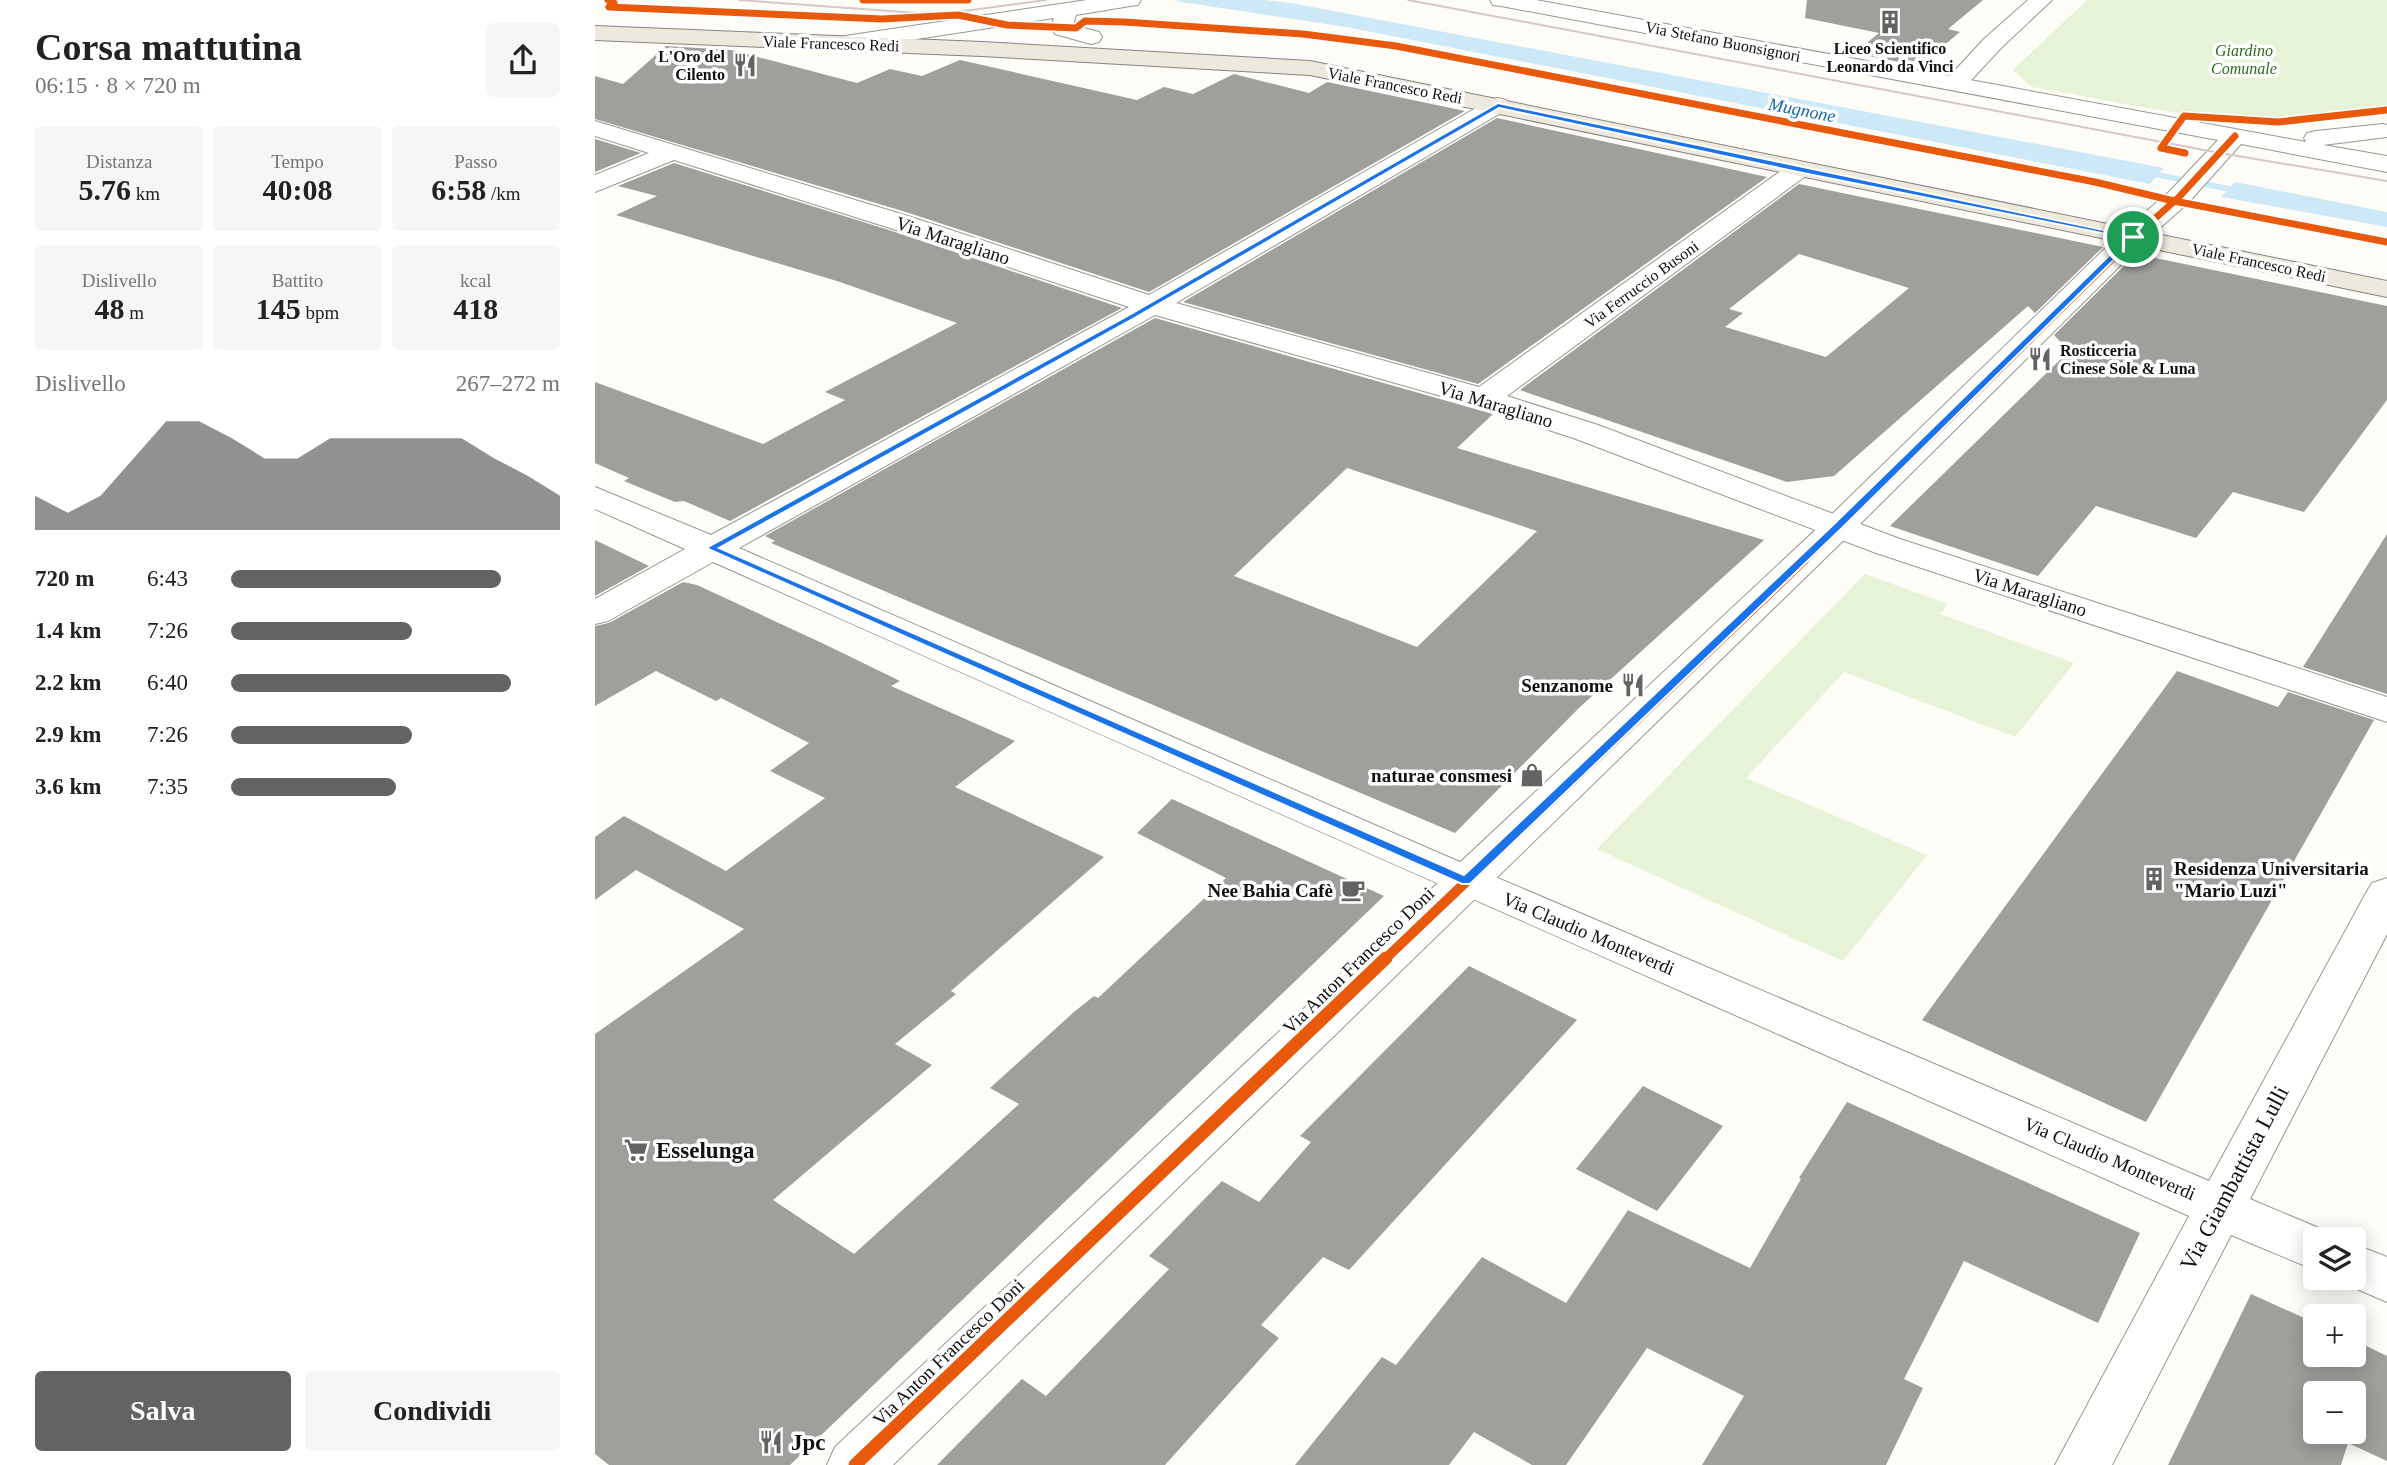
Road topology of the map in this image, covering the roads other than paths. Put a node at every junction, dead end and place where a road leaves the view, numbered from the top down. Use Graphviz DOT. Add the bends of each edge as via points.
graph roads {
  1 [pos="1130,0"];
  2 [pos="1501,0"];
  3 [pos="2041,0"];
  4 [pos="1067,10"];
  5 [pos="595,16"];
  6 [pos="927,30"];
  7 [pos="595,33"];
  8 [pos="1091,37"];
  9 [pos="845,43"];
  10 [pos="1955,84"];
  11 [pos="1498,106"];
  12 [pos="595,128"];
  13 [pos="2385,131"];
  14 [pos="2235,136"];
  15 [pos="673,152"];
  16 [pos="2387,162"];
  17 [pos="1798,170"];
  18 [pos="595,184"];
  19 [pos="2156,216"];
  20 [pos="2133,237"];
  21 [pos="2387,263"];
  22 [pos="2387,289"];
  23 [pos="1151,305"];
  24 [pos="1484,398"];
  25 [pos="595,497"];
  26 [pos="1838,527"];
  27 [pos="711,548"];
  28 [pos="595,612"];
  29 [pos="2387,710"];
  30 [pos="1466,881"];
  31 [pos="2387,893"];
  32 [pos="2219,1205"];
  33 [pos="2303,1243"];
  34 [pos="2366,1270"];
  35 [pos="2387,1280"];
  36 [pos="855,1465"];
  37 [pos="2083,1465"];
  1 -- 4 [label="street"];
  2 -- 10 [label="street, Via Stefano Buonsignori"];
  3 -- 10 [label="street"];
  4 -- 6 [label="street"];
  4 -- 8 [label="street" via="1063,29"];
  5 -- 6 [label="main road, Viale Francesco Redi"];
  6 -- 8 [label="main road, Viale Francesco Redi"];
  6 -- 9 [label="street"];
  7 -- 9 [label="main road, Viale Francesco Redi"];
  8 -- 19 [label="main road, Viale Francesco Redi" via="1345,56"];
  9 -- 11 [label="main road, Viale Francesco Redi" via="1293,66"];
  10 -- 14 [label="street, Via Stefano Buonsignori"];
  11 -- 17 [label="main road, Viale Francesco Redi"];
  11 -- 23 [label="street"];
  12 -- 15 [label="street, Via Maragliano"];
  13 -- 14 [label="street, Via Stefano Buonsignori" via="2301,138"];
  13 -- 16 [label="street" via="2370,142"];
  14 -- 16 [label="street, Via Stefano Buonsignori"];
  14 -- 19 [label="street, Via Anton Francesco Doni"];
  15 -- 18 [label="street"];
  15 -- 23 [label="street, Via Maragliano"];
  17 -- 20 [label="main road, Viale Francesco Redi"];
  17 -- 24 [label="street, Via Ferruccio Busoni"];
  19 -- 20 [label="street, Via Anton Francesco Doni"];
  19 -- 21 [label="main road, Viale Francesco Redi"];
  20 -- 22 [label="main road, Viale Francesco Redi"];
  20 -- 26 [label="street, Via Anton Francesco Doni"];
  23 -- 24 [label="street, Via Maragliano"];
  23 -- 27 [label="street"];
  24 -- 26 [label="street, Via Maragliano"];
  25 -- 27 [label="street, Via Claudio Monteverdi"];
  26 -- 29 [label="street, Via Maragliano"];
  26 -- 30 [label="street, Via Anton Francesco Doni"];
  27 -- 28 [label="street"];
  27 -- 30 [label="street, Via Claudio Monteverdi"];
  30 -- 32 [label="street, Via Claudio Monteverdi"];
  30 -- 36 [label="street, Via Anton Francesco Doni"];
  31 -- 32 [label="street, Via Giambattista Lulli"];
  32 -- 33 [label="street, Via Claudio Monteverdi"];
  32 -- 37 [label="street, Via Giambattista Lulli"];
  34 -- 35 [label="street"];
}
